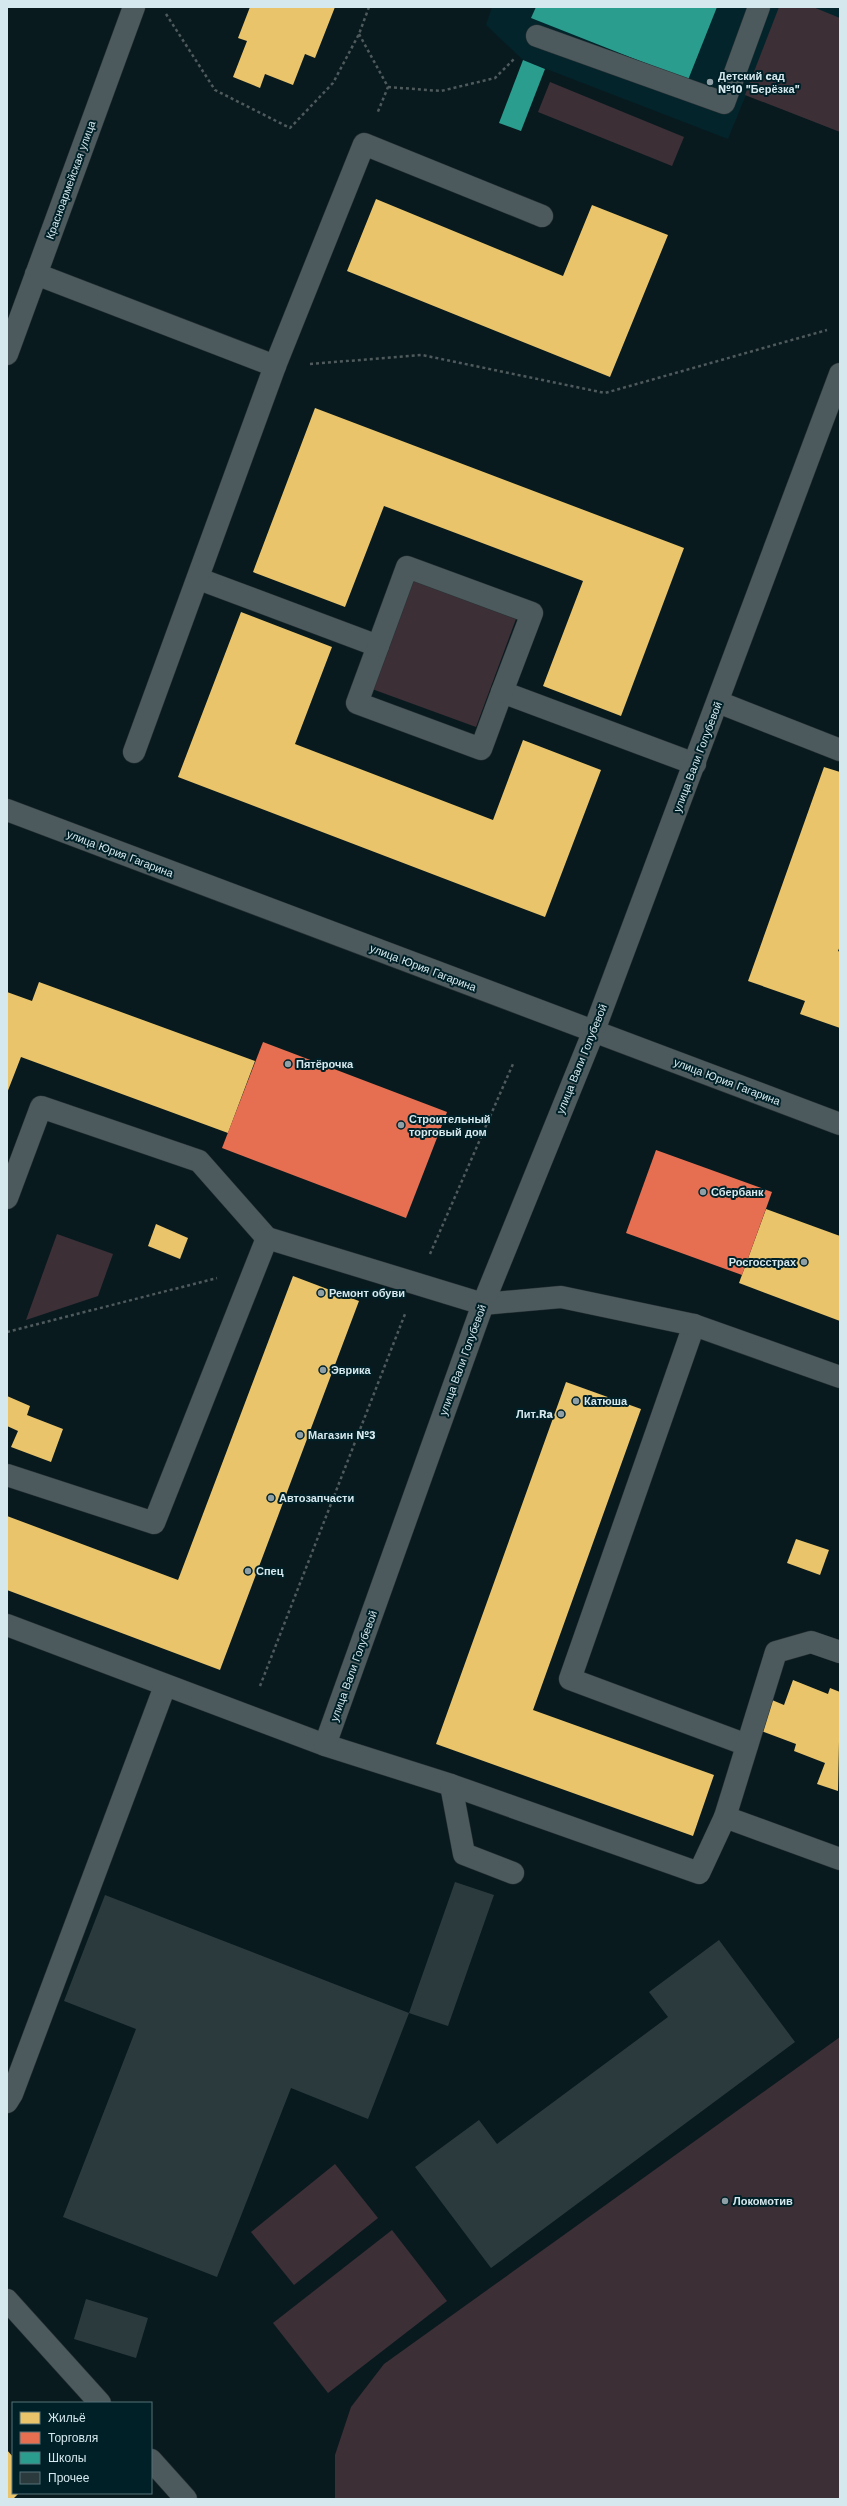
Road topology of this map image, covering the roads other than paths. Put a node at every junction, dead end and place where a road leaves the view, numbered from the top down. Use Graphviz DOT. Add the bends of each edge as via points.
graph roads {
  1 [pos="134,7"];
  2 [pos="759,7"];
  3 [pos="537,36"];
  4 [pos="542,216"];
  5 [pos="36,274"];
  6 [pos="7,354"];
  7 [pos="275,366"];
  8 [pos="840,374"];
  9 [pos="199,579"];
  10 [pos="378,646"];
  11 [pos="502,692"];
  12 [pos="718,702"];
  13 [pos="840,750"];
  14 [pos="134,752"];
  15 [pos="695,764"];
  16 [pos="7,810"];
  17 [pos="593,1033"];
  18 [pos="840,1124"];
  19 [pos="7,1198"];
  20 [pos="266,1238"];
  21 [pos="483,1304"];
  22 [pos="694,1325"];
  23 [pos="840,1377"];
  24 [pos="7,1475"];
  25 [pos="7,1625"];
  26 [pos="840,1652"];
  27 [pos="165,1686"];
  28 [pos="326,1745"];
  29 [pos="747,1745"];
  30 [pos="451,1785"];
  31 [pos="726,1817"];
  32 [pos="840,1859"];
  33 [pos="513,1873"];
  34 [pos="7,2102"];
  35 [pos="7,2300"];
  36 [pos="99,2402"];
  37 [pos="152,2461"];
  38 [pos="186,2499"];
  1 -- 5 [label="main road, Красноармейская улица"];
  2 -- 3 [label="main road" via="724,103"];
  4 -- 7 [label="main road" via="364,144"];
  5 -- 6 [label="main road, Красноармейская улица"];
  5 -- 7 [label="main road"];
  7 -- 9 [label="main road"];
  8 -- 12 [label="main road, улица Вали Голубевой"];
  9 -- 10 [label="main road"];
  9 -- 14 [label="main road"];
  10 -- 11 [label="main road" via="357,703 481,749"];
  10 -- 11 [label="main road" via="407,567 532,613"];
  11 -- 15 [label="main road"];
  12 -- 13 [label="main road"];
  12 -- 15 [label="main road, улица Вали Голубевой"];
  15 -- 17 [label="main road, улица Вали Голубевой"];
  16 -- 17 [label="main road, улица Юрия Гагарина"];
  17 -- 18 [label="main road, улица Юрия Гагарина"];
  17 -- 21 [label="main road, улица Вали Голубевой"];
  19 -- 20 [label="main road" via="41,1108 199,1161"];
  20 -- 21 [label="main road"];
  20 -- 24 [label="main road" via="154,1523"];
  21 -- 22 [label="main road" via="561,1297"];
  21 -- 28 [label="main road, улица Вали Голубевой"];
  22 -- 23 [label="main road"];
  22 -- 29 [label="main road" via="570,1679"];
  25 -- 27 [label="main road"];
  26 -- 29 [label="main road" via="811,1642 776,1652"];
  27 -- 28 [label="main road"];
  27 -- 34 [label="main road"];
  28 -- 30 [label="main road"];
  29 -- 31 [label="main road"];
  30 -- 31 [label="main road" via="699,1873"];
  30 -- 33 [label="main road" via="464,1854"];
  31 -- 32 [label="main road"];
  35 -- 36 [label="main road"];
  37 -- 38 [label="main road"];
}
